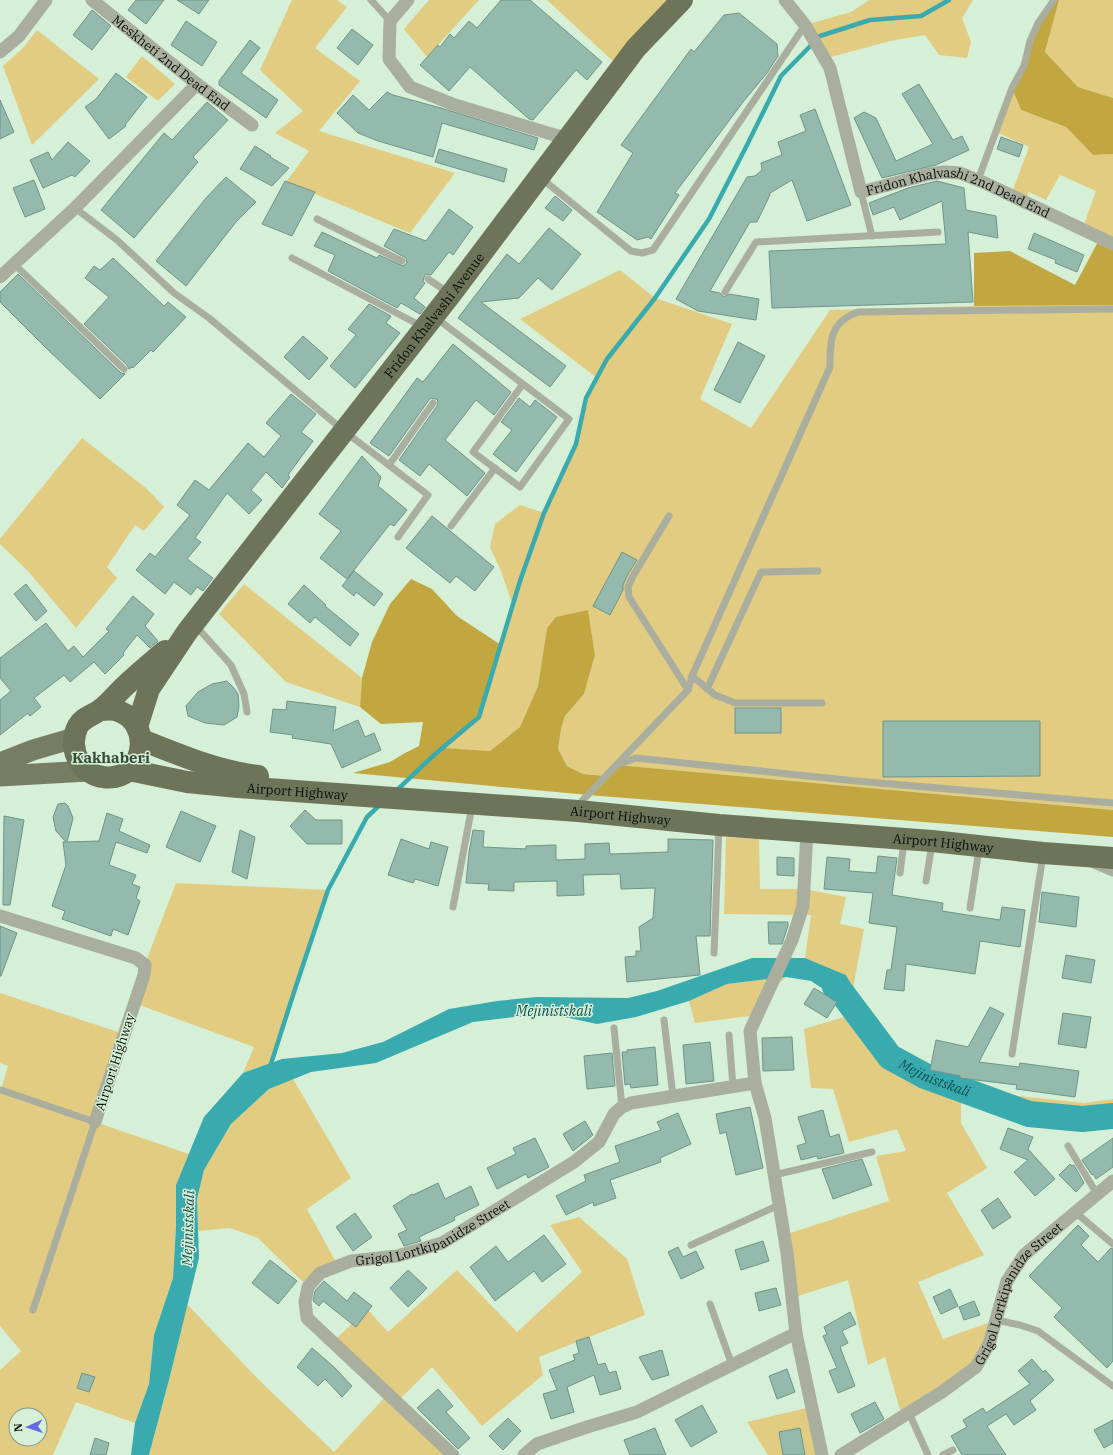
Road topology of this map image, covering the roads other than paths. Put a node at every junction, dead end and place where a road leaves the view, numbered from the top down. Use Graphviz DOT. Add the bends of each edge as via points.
graph roads {
  1 [pos="46,0"];
  2 [pos="92,0"];
  3 [pos="371,0"];
  4 [pos="408,0"];
  5 [pos="682,0"];
  6 [pos="786,0"];
  7 [pos="1054,0"];
  8 [pos="390,21"];
  9 [pos="805,25"];
  10 [pos="0,52"];
  11 [pos="197,84"];
  12 [pos="252,125"];
  13 [pos="568,139"];
  14 [pos="540,176"];
  15 [pos="978,180"];
  16 [pos="861,192"];
  17 [pos="75,208"];
  18 [pos="317,219"];
  19 [pos="938,232"];
  20 [pos="872,236"];
  21 [pos="1113,244"];
  22 [pos="292,258"];
  23 [pos="402,261"];
  24 [pos="14,264"];
  25 [pos="0,278"];
  26 [pos="428,278"];
  27 [pos="725,292"];
  28 [pos="451,294"];
  29 [pos="1113,309"];
  30 [pos="429,322"];
  31 [pos="124,369"];
  32 [pos="523,384"];
  33 [pos="433,403"];
  34 [pos="344,431"];
  35 [pos="389,465"];
  36 [pos="495,468"];
  37 [pos="669,516"];
  38 [pos="451,526"];
  39 [pos="398,536"];
  40 [pos="818,571"];
  41 [pos="190,627"];
  42 [pos="692,676"];
  43 [pos="707,688"];
  44 [pos="688,690"];
  45 [pos="822,703"];
  46 [pos="100,710"];
  47 [pos="247,712"];
  48 [pos="139,734"];
  49 [pos="74,738"];
  50 [pos="0,763"];
  51 [pos="617,765"];
  52 [pos="129,770"];
  53 [pos="88,771"];
  54 [pos="0,776"];
  55 [pos="371,790"];
  56 [pos="424,794"];
  57 [pos="582,801"];
  58 [pos="472,803"];
  59 [pos="1113,803"];
  60 [pos="719,825"];
  61 [pos="807,831"];
  62 [pos="904,839"];
  63 [pos="932,841"];
  64 [pos="980,846"];
  65 [pos="1113,846"];
  66 [pos="1043,853"];
  67 [pos="1080,855"];
  68 [pos="1113,858"];
  69 [pos="1113,870"];
  70 [pos="900,873"];
  71 [pos="926,881"];
  72 [pos="453,907"];
  73 [pos="970,908"];
  74 [pos="0,916"];
  75 [pos="714,953"];
  76 [pos="664,1020"];
  77 [pos="614,1028"];
  78 [pos="729,1035"];
  79 [pos="1012,1054"];
  80 [pos="755,1083"];
  81 [pos="733,1087"];
  82 [pos="1,1090"];
  83 [pos="674,1096"];
  84 [pos="622,1107"];
  85 [pos="95,1122"];
  86 [pos="1068,1146"];
  87 [pos="872,1152"];
  88 [pos="774,1175"];
  89 [pos="1113,1181"];
  90 [pos="1097,1194"];
  91 [pos="779,1205"];
  92 [pos="1075,1212"];
  93 [pos="1113,1244"];
  94 [pos="692,1245"];
  95 [pos="710,1304"];
  96 [pos="33,1310"];
  97 [pos="996,1320"];
  98 [pos="796,1333"];
  99 [pos="732,1365"];
  100 [pos="1113,1386"];
  101 [pos="909,1413"];
  102 [pos="953,1450"];
  103 [pos="453,1455"];
  104 [pos="524,1455"];
  105 [pos="822,1455"];
  106 [pos="841,1455"];
  107 [pos="928,1455"];
  108 [pos="943,1455"];
  1 -- 10 [label="street" via="18,36"];
  2 -- 11 [label="street, Meskheti 2nd Dead End"];
  3 -- 8 [label="lane"];
  4 -- 8 [label="street"];
  5 -- 13 [label="highway, Fridon Khalvashi Avenue" via="636,48"];
  6 -- 9 [label="street, Fridon Khalvashi 2nd Dead End"];
  7 -- 15 [label="lane" via="1038,23 1030,41 1024,66 1012,88"];
  8 -- 13 [label="street" via="389,59 410,87 455,104"];
  9 -- 14 [label="lane" via="652,250 642,253 631,251"];
  9 -- 16 [label="street, Fridon Khalvashi 2nd Dead End" via="830,68"];
  11 -- 12 [label="street, Meskheti 2nd Dead End"];
  11 -- 17 [label="street"];
  13 -- 14 [label="highway, Fridon Khalvashi Avenue"];
  14 -- 28 [label="highway, Fridon Khalvashi Avenue"];
  15 -- 16 [label="street, Fridon Khalvashi 2nd Dead End" via="960,173 944,172"];
  15 -- 21 [label="street, Fridon Khalvashi 2nd Dead End"];
  16 -- 20 [label="lane"];
  17 -- 24 [label="street"];
  17 -- 34 [label="lane" via="116,240 174,293 209,318"];
  18 -- 23 [label="lane"];
  19 -- 20 [label="lane"];
  20 -- 27 [label="lane" via="756,242"];
  22 -- 30 [label="lane"];
  24 -- 25 [label="street"];
  24 -- 31 [label="lane"];
  26 -- 28 [label="lane"];
  28 -- 30 [label="highway, Fridon Khalvashi Avenue"];
  29 -- 42 [label="lane" via="858,312 846,316 835,329 830,345 830,367"];
  30 -- 32 [label="lane"];
  30 -- 34 [label="highway, Fridon Khalvashi Avenue"];
  32 -- 36 [label="lane" via="473,452"];
  32 -- 36 [label="lane" via="569,419 520,487"];
  33 -- 35 [label="lane"];
  34 -- 35 [label="lane"];
  34 -- 41 [label="highway, Fridon Khalvashi Avenue"];
  35 -- 39 [label="lane" via="428,495"];
  36 -- 38 [label="lane"];
  37 -- 44 [label="lane" via="628,587 630,597"];
  40 -- 43 [label="lane" via="761,572"];
  41 -- 46 [label="highway"];
  41 -- 47 [label="lane" via="231,665 244,694"];
  41 -- 48 [label="highway" via="149,689"];
  42 -- 43 [label="lane"];
  42 -- 44 [label="lane"];
  43 -- 45 [label="lane" via="735,703"];
  44 -- 51 [label="lane"];
  46 -- 48 [label="highway" via="114,710 128,716"];
  46 -- 49 [label="highway" via="83,721"];
  48 -- 52 [label="highway" via="141,751 137,762"];
  48 -- 55 [label="highway, Airport Highway" via="196,761 241,774"];
  49 -- 50 [label="main road"];
  49 -- 53 [label="highway" via="74,751 79,762"];
  51 -- 57 [label="lane"];
  51 -- 59 [label="lane" via="636,758 856,781"];
  52 -- 53 [label="highway" via="120,776 109,778"];
  52 -- 55 [label="highway, Airport Highway" via="187,782"];
  53 -- 54 [label="main road"];
  55 -- 56 [label="highway, Airport Highway"];
  56 -- 57 [label="highway, Airport Highway"];
  56 -- 58 [label="highway, Airport Highway"];
  57 -- 65 [label="highway, Airport Highway" via="854,822"];
  58 -- 60 [label="highway, Airport Highway"];
  58 -- 72 [label="lane"];
  60 -- 61 [label="highway, Airport Highway"];
  60 -- 75 [label="lane"];
  61 -- 62 [label="highway, Airport Highway"];
  61 -- 80 [label="street" via="804,906 792,940 750,1031"];
  62 -- 63 [label="highway, Airport Highway"];
  62 -- 70 [label="lane"];
  63 -- 64 [label="highway, Airport Highway"];
  63 -- 71 [label="lane"];
  64 -- 66 [label="highway, Airport Highway"];
  64 -- 73 [label="lane"];
  66 -- 67 [label="highway, Airport Highway"];
  66 -- 79 [label="lane"];
  67 -- 68 [label="highway, Airport Highway"];
  67 -- 69 [label="street"];
  74 -- 85 [label="street, Airport Highway" via="136,958 145,965 144,975"];
  76 -- 83 [label="lane"];
  77 -- 84 [label="lane"];
  78 -- 81 [label="lane"];
  80 -- 81 [label="street"];
  80 -- 88 [label="street" via="765,1118"];
  81 -- 83 [label="street"];
  82 -- 85 [label="lane"];
  83 -- 84 [label="street" via="631,1103"];
  84 -- 103 [label="street, Grigol Lortkipanidze Street" via="614,1114 599,1142 574,1162 442,1243 397,1256 351,1261 320,1273 308,1287 305,1302 308,1318"];
  85 -- 96 [label="lane"];
  86 -- 90 [label="lane"];
  87 -- 88 [label="lane"];
  88 -- 91 [label="street"];
  89 -- 90 [label="street, Grigol Lortkipanidze Street"];
  90 -- 92 [label="street, Grigol Lortkipanidze Street"];
  91 -- 94 [label="lane"];
  91 -- 98 [label="street"];
  92 -- 93 [label="lane"];
  92 -- 97 [label="street, Grigol Lortkipanidze Street" via="1024,1255 1007,1281"];
  95 -- 99 [label="lane"];
  97 -- 100 [label="lane" via="1038,1330"];
  97 -- 101 [label="street, Grigol Lortkipanidze Street" via="989,1344 976,1366"];
  98 -- 99 [label="street"];
  98 -- 105 [label="street"];
  99 -- 104 [label="street" via="637,1412 536,1444"];
  101 -- 106 [label="street, Grigol Lortkipanidze Street"];
  101 -- 107 [label="lane"];
  102 -- 108 [label="lane"];
}
